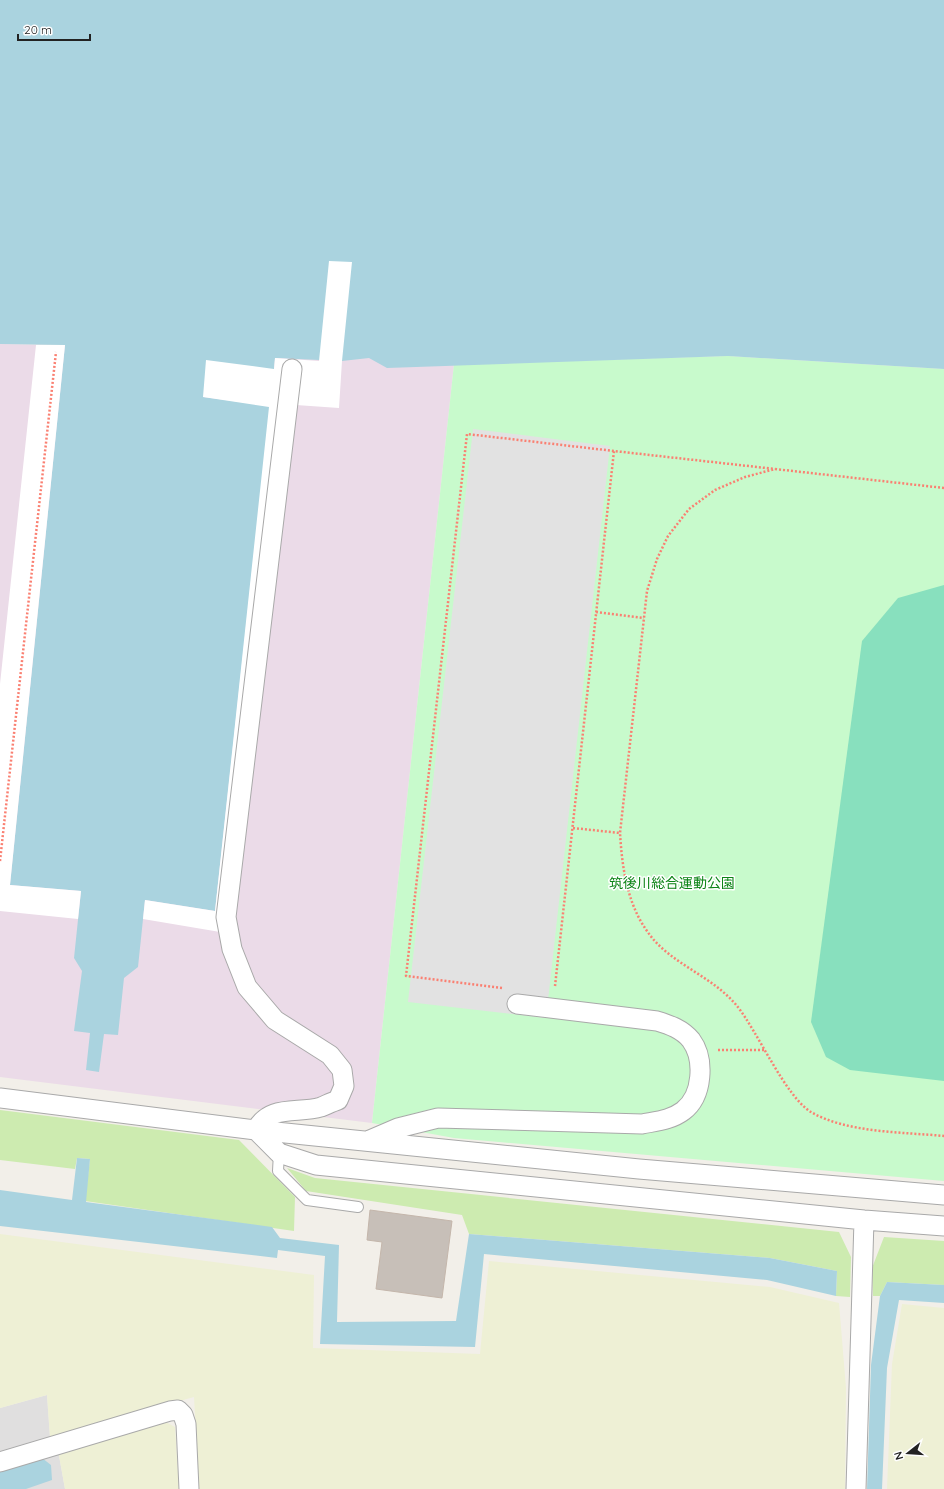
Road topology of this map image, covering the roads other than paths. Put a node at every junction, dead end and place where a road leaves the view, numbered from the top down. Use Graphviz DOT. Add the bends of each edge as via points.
graph roads {
  1 [pos="292,369"];
  2 [pos="517,1004"];
  3 [pos="0,1098"];
  4 [pos="256,1130"];
  5 [pos="367,1141"];
  6 [pos="279,1153"];
  7 [pos="944,1195"];
  8 [pos="358,1207"];
  9 [pos="864,1220"];
  10 [pos="944,1226"];
  11 [pos="0,1462"];
  12 [pos="189,1489"];
  13 [pos="856,1489"];
  1 -- 4 [label="street" via="226,917 232,949 247,987 275,1020 330,1054 342,1070 344,1086 338,1100 320,1107 278,1112 261,1121"];
  2 -- 5 [label="street" via="657,1021 678,1028 691,1040 698,1055 700,1076 695,1096 684,1110 665,1120 642,1124 438,1118 398,1128"];
  3 -- 4 [label="street"];
  4 -- 5 [label="street"];
  4 -- 6 [label="street"];
  5 -- 7 [label="street" via="639,1169"];
  6 -- 8 [label="lane" via="278,1171 307,1200"];
  6 -- 9 [label="street" via="316,1165"];
  9 -- 10 [label="street"];
  9 -- 13 [label="street"];
  11 -- 12 [label="street" via="178,1410 186,1424"];
}
